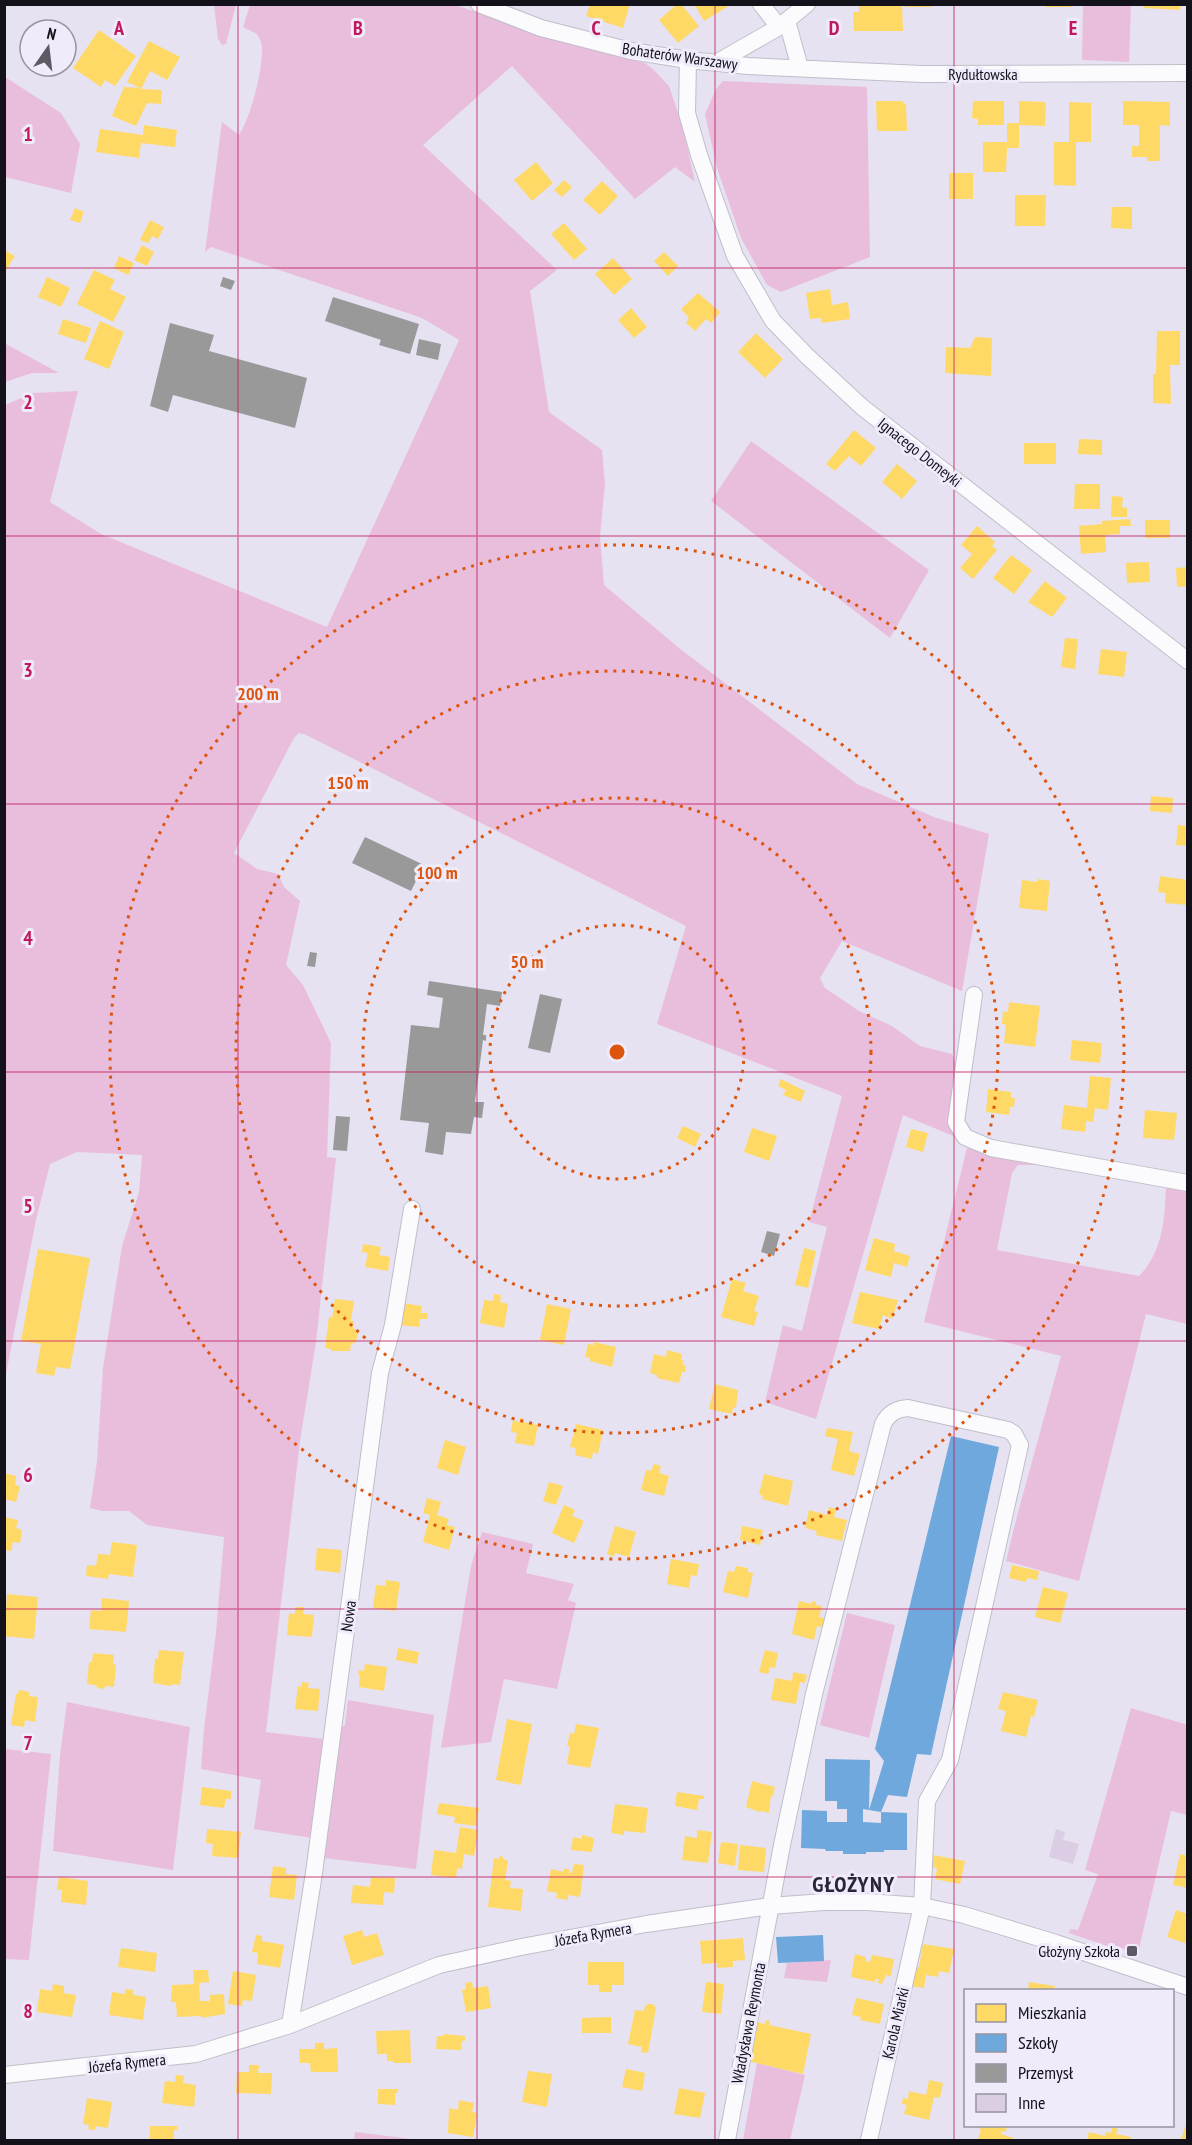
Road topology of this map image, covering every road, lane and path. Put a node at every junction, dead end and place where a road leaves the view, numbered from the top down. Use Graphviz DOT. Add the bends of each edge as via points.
graph roads {
  1 [pos="479,4"];
  2 [pos="761,4"];
  3 [pos="793,16"];
  4 [pos="688,60"];
  5 [pos="716,63"];
  6 [pos="778,67"];
  7 [pos="800,69"];
  8 [pos="1188,73"];
  9 [pos="1188,661"];
  10 [pos="974,995"];
  11 [pos="1188,1183"];
  12 [pos="412,1209"];
  13 [pos="770,1906"];
  14 [pos="922,1906"];
  15 [pos="1188,1987"];
  16 [pos="290,2025"];
  17 [pos="4,2075"];
  18 [pos="727,2140"];
  19 [pos="868,2140"];
  1 -- 4 [label="street, Bohaterów Warszawy" via="541,28 631,51"];
  2 -- 3 [label="street"];
  3 -- 5 [label="street"];
  3 -- 7 [label="street"];
  4 -- 5 [label="street, Bohaterów Warszawy"];
  4 -- 9 [label="street, Ignacego Domeyki" via="687,113 711,194 735,256 773,321 862,407"];
  5 -- 6 [label="street, Bohaterów Warszawy"];
  6 -- 7 [label="street, Rydułtowska"];
  7 -- 8 [label="street, Rydułtowska" via="922,74"];
  10 -- 11 [label="street" via="956,1122 965,1137 991,1148"];
  12 -- 16 [label="street, Nowa" via="393,1325 380,1372 316,1861"];
  13 -- 14 [label="street, Józefa Rymera" via="847,1901"];
  13 -- 14 [label="street, Karola Miarki" via="814,1694 883,1424 893,1412 908,1408 1008,1430 1020,1445 950,1760 927,1801"];
  13 -- 16 [label="street, Józefa Rymera" via="646,1924 439,1965"];
  13 -- 18 [label="street, Władysława Reymonta"];
  14 -- 15 [label="street, Józefa Rymera" via="1015,1930"];
  14 -- 19 [label="street, Karola Miarki"];
  16 -- 17 [label="street, Józefa Rymera" via="196,2055"];
}
